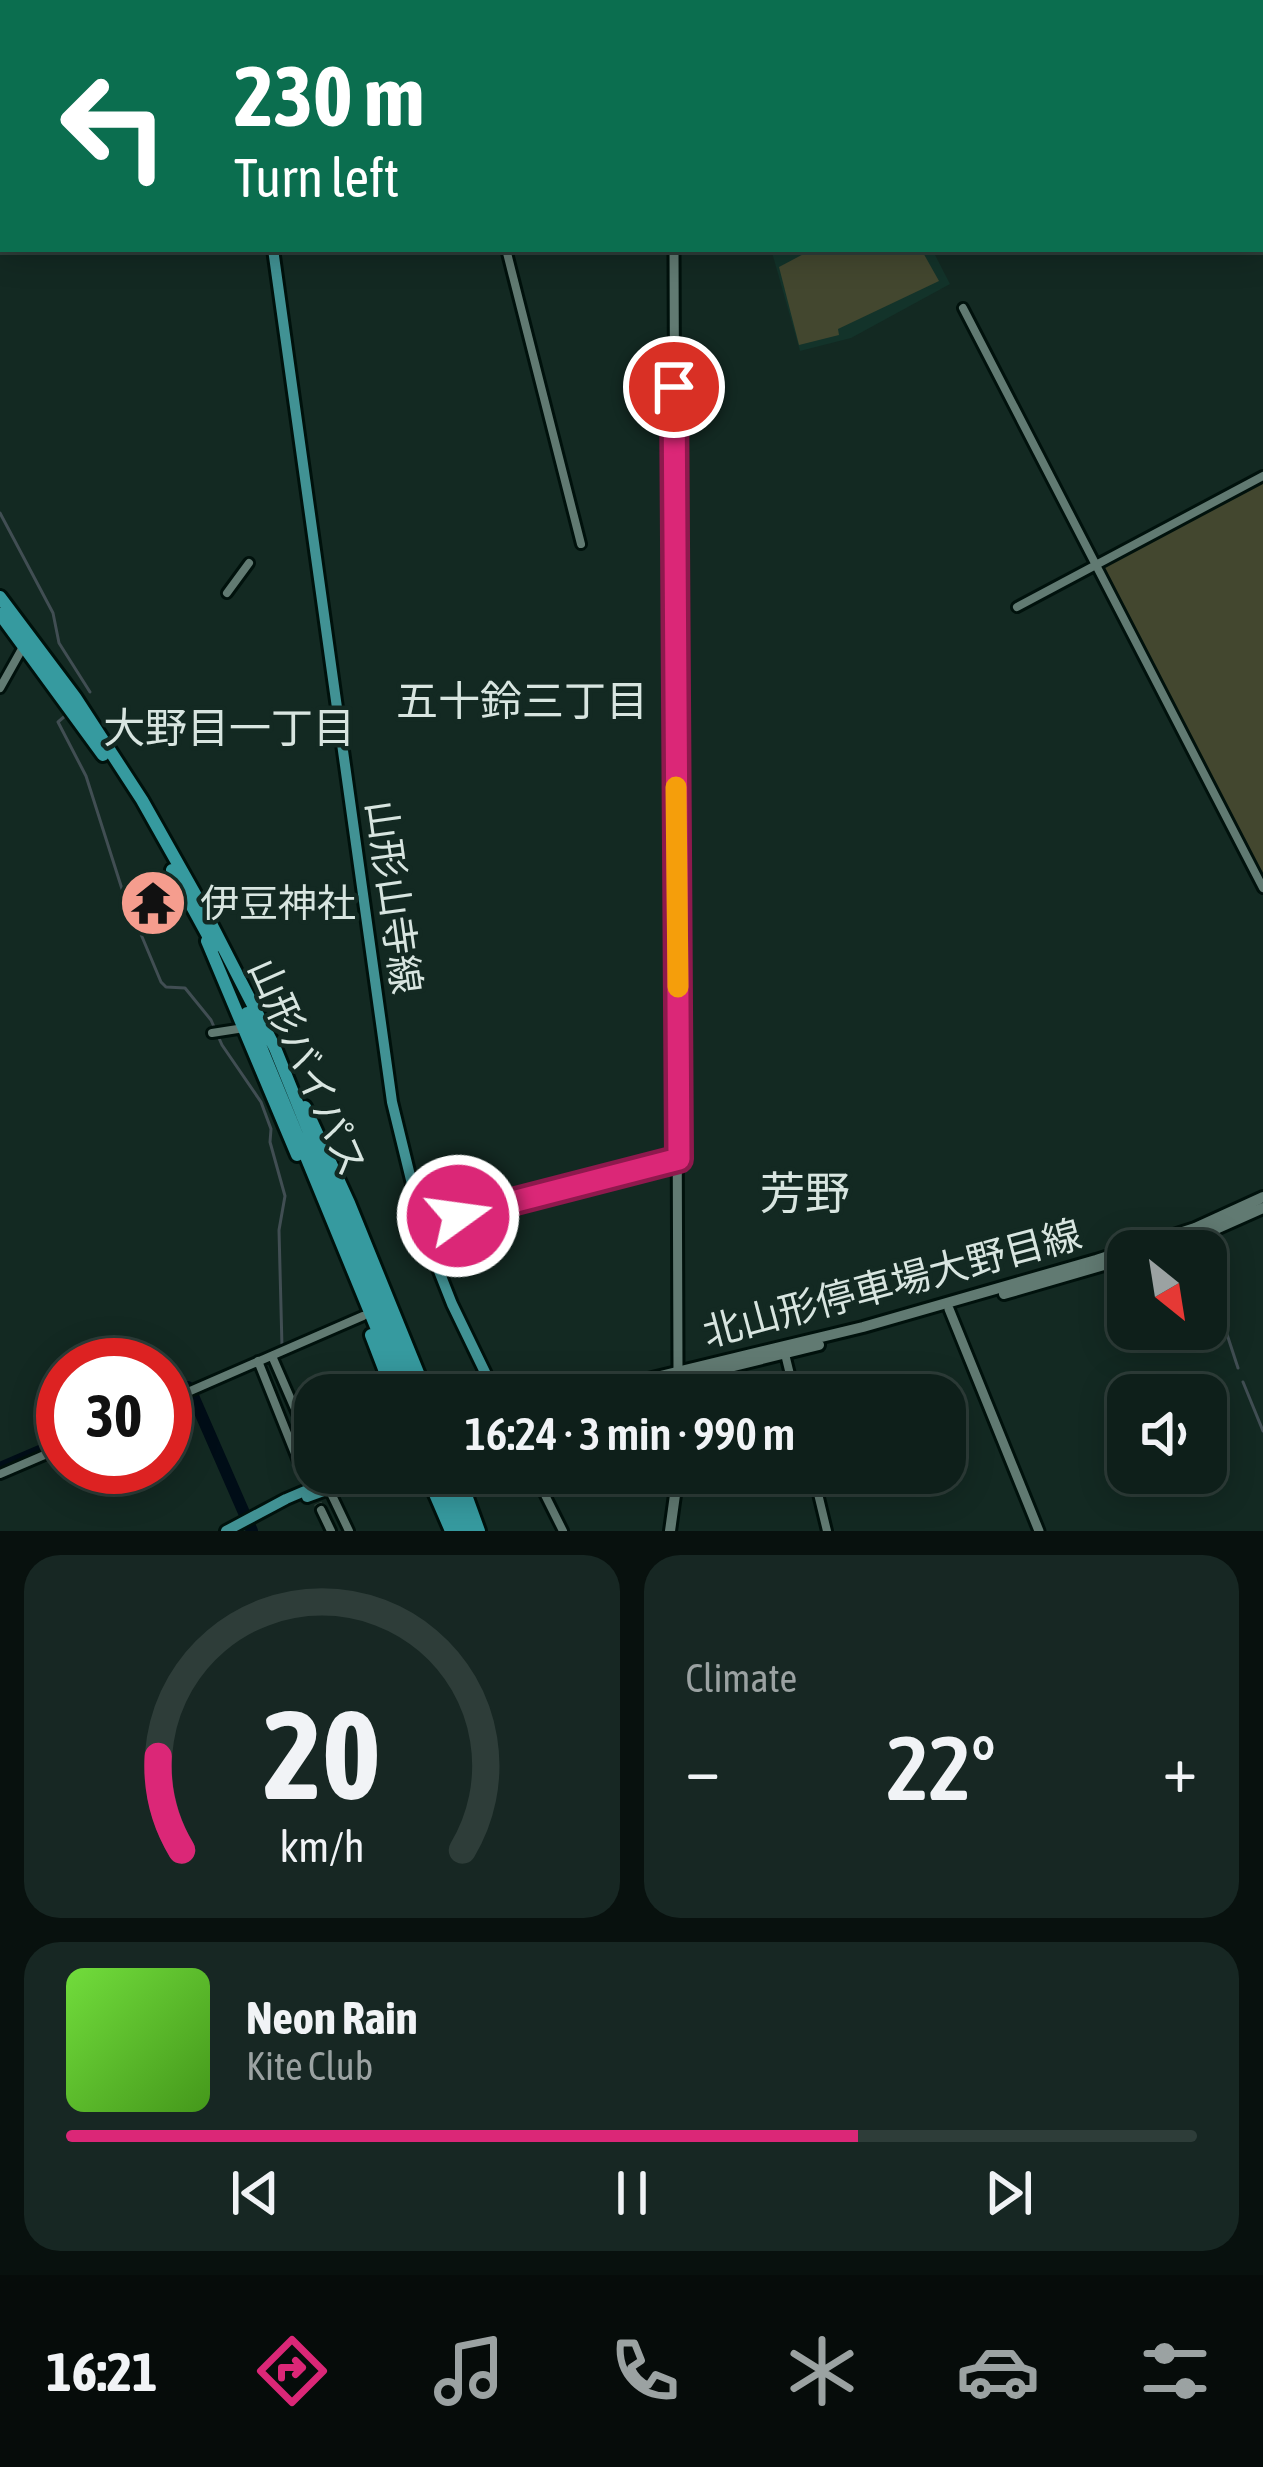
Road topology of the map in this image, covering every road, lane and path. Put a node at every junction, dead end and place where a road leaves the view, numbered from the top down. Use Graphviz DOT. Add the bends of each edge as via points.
graph roads {
  1 [pos="273,252"];
  2 [pos="507,252"];
  3 [pos="674,252"];
  4 [pos="963,308"];
  5 [pos="1263,476"];
  6 [pos="581,544"];
  7 [pos="249,562"];
  8 [pos="1096,564"];
  9 [pos="227,593"];
  10 [pos="0,598"];
  11 [pos="1017,607"];
  12 [pos="0,614"];
  13 [pos="24,645"];
  14 [pos="0,688"];
  15 [pos="1263,888"];
  16 [pos="248,1025"];
  17 [pos="216,1033"];
  18 [pos="275,1048"];
  19 [pos="679,1159"];
  20 [pos="1263,1197"];
  21 [pos="1263,1208"];
  22 [pos="422,1225"];
  23 [pos="1214,1230"];
  24 [pos="1107,1264"];
  25 [pos="949,1310"];
  26 [pos="363,1316"];
  27 [pos="785,1354"];
  28 [pos="272,1355"];
  29 [pos="257,1361"];
  30 [pos="386,1374"];
  31 [pos="395,1374"];
  32 [pos="406,1374"];
  33 [pos="418,1374"];
  34 [pos="486,1374"];
  35 [pos="678,1374"];
  36 [pos="682,1374"];
  37 [pos="683,1374"];
  38 [pos="790,1374"];
  39 [pos="192,1390"];
  40 [pos="294,1406"];
  41 [pos="294,1451"];
  42 [pos="36,1459"];
  43 [pos="0,1474"];
  44 [pos="300,1494"];
  45 [pos="332,1494"];
  46 [pos="435,1494"];
  47 [pos="445,1494"];
  48 [pos="456,1494"];
  49 [pos="464,1494"];
  50 [pos="544,1494"];
  51 [pos="674,1494"];
  52 [pos="818,1494"];
  53 [pos="320,1510"];
  54 [pos="231,1528"];
  55 [pos="332,1531"];
  56 [pos="349,1531"];
  57 [pos="451,1531"];
  58 [pos="460,1531"];
  59 [pos="474,1531"];
  60 [pos="563,1531"];
  61 [pos="670,1531"];
  62 [pos="827,1531"];
  63 [pos="1039,1531"];
  1 -- 22 [label="main road, 山形山寺線" via="392,1102"];
  2 -- 6 [label="street"];
  3 -- 19 [label="street"];
  4 -- 8 [label="street"];
  5 -- 8 [label="street"];
  7 -- 9 [label="street"];
  8 -- 11 [label="street"];
  8 -- 15 [label="street"];
  10 -- 18 [label="highway, 山形バイパス" via="142,800"];
  12 -- 13 [label="highway, 山形バイパス"];
  13 -- 14 [label="street"];
  13 -- 16 [label="highway, 山形バイパス" via="137,806"];
  16 -- 17 [label="street"];
  16 -- 26 [label="highway"];
  16 -- 31 [label="highway, 山形バイパス"];
  18 -- 32 [label="highway, 山形バイパス"];
  18 -- 33 [label="highway"];
  19 -- 22 [label="street"];
  19 -- 35 [label="street"];
  20 -- 36 [label="main road, 北山形停車場大野目線" via="1096,1260"];
  21 -- 23 [label="main road"];
  22 -- 34 [label="main road, 山形山寺線"];
  24 -- 25 [label="main road, 北山形停車場大野目線"];
  25 -- 27 [label="main road, 北山形停車場大野目線"];
  25 -- 63 [label="street"];
  26 -- 28 [label="street"];
  26 -- 30 [label="highway"];
  27 -- 37 [label="main road, 北山形停車場大野目線"];
  27 -- 38 [label="street"];
  28 -- 29 [label="street"];
  28 -- 40 [label="street"];
  29 -- 39 [label="street"];
  29 -- 41 [label="street"];
  42 -- 43 [label="street"];
  44 -- 54 [label="main road"];
  45 -- 56 [label="street"];
  46 -- 57 [label="highway"];
  47 -- 58 [label="highway"];
  48 -- 59 [label="highway"];
  49 -- 59 [label="highway"];
  50 -- 60 [label="street"];
  51 -- 61 [label="main road"];
  52 -- 62 [label="street"];
  53 -- 55 [label="street"];
}
